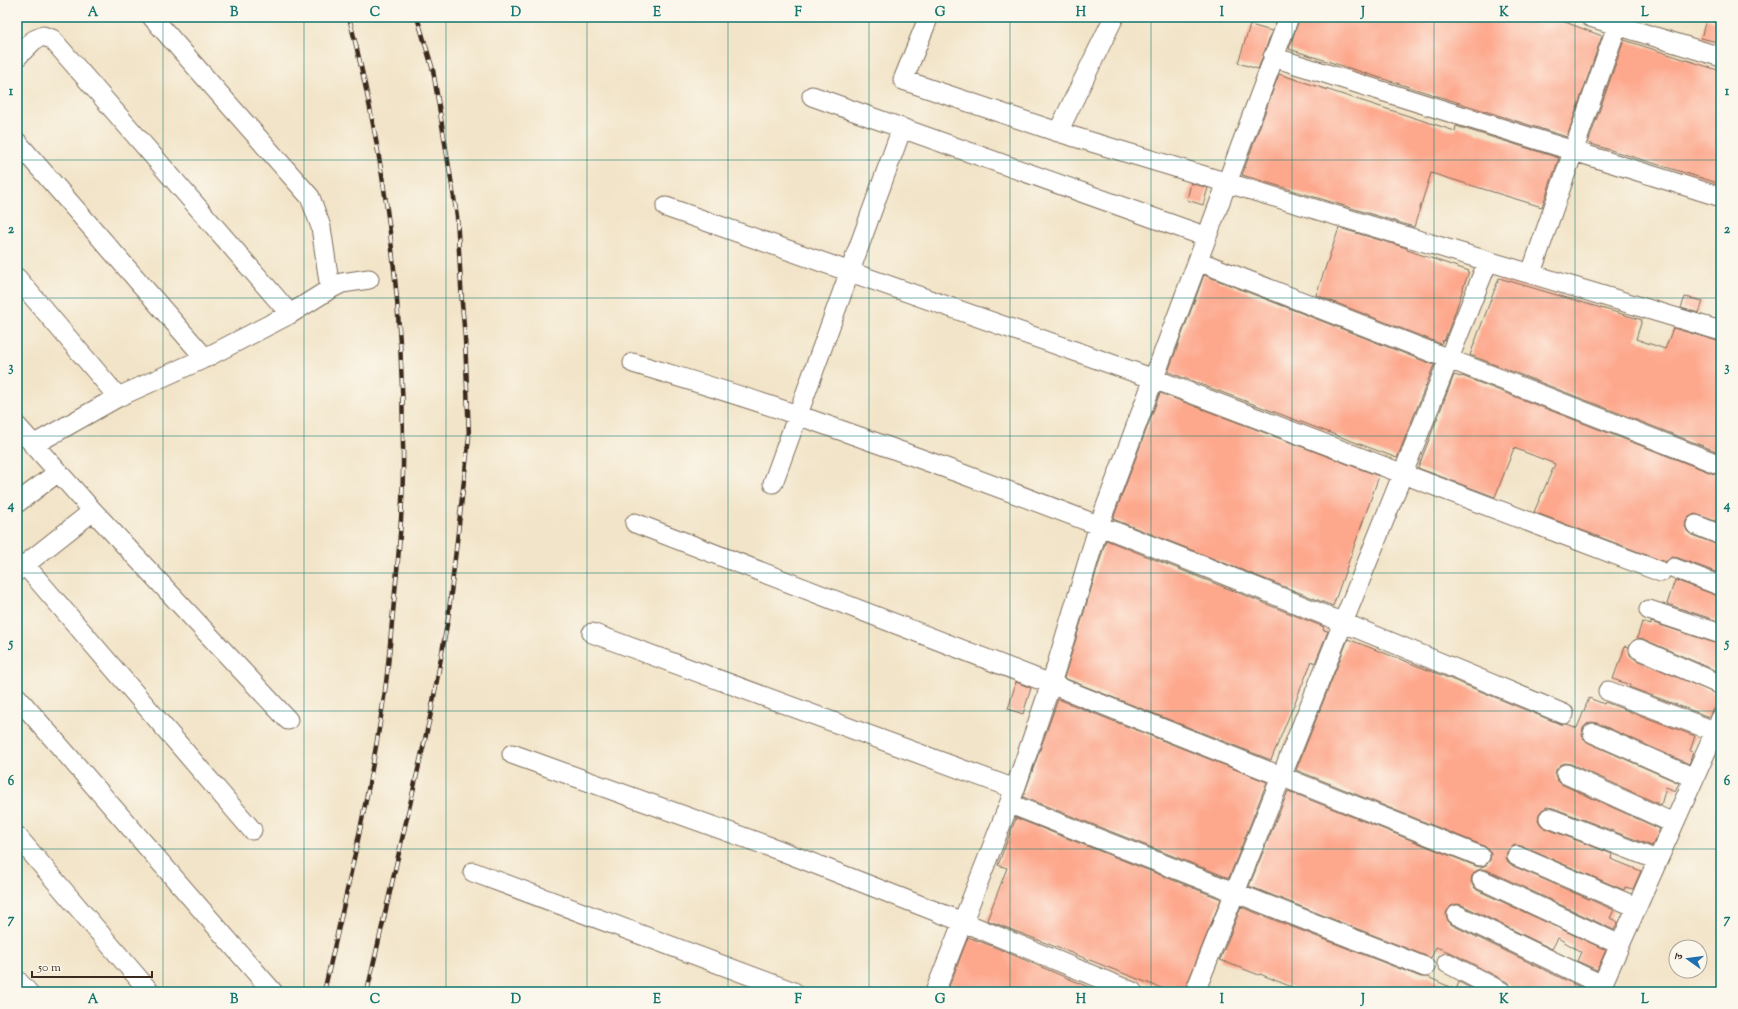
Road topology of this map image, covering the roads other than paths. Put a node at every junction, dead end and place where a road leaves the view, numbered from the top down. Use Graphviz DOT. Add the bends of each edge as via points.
graph roads {
  1 [pos="152,17"];
  2 [pos="1114,17"];
  3 [pos="1289,17"];
  4 [pos="1590,17"];
  5 [pos="927,21"];
  6 [pos="1618,21"];
  7 [pos="17,57"];
  8 [pos="1721,57"];
  9 [pos="1273,58"];
  10 [pos="812,96"];
  11 [pos="902,128"];
  12 [pos="1058,132"];
  13 [pos="17,142"];
  14 [pos="1573,152"];
  15 [pos="1227,182"];
  16 [pos="1721,197"];
  17 [pos="666,207"];
  18 [pos="1207,237"];
  19 [pos="1488,260"];
  20 [pos="1198,261"];
  21 [pos="850,272"];
  22 [pos="1531,273"];
  23 [pos="17,278"];
  24 [pos="369,279"];
  25 [pos="330,289"];
  26 [pos="290,314"];
  27 [pos="1721,331"];
  28 [pos="205,358"];
  29 [pos="1448,359"];
  30 [pos="633,362"];
  31 [pos="1154,379"];
  32 [pos="118,397"];
  33 [pos="798,415"];
  34 [pos="17,426"];
  35 [pos="34,445"];
  36 [pos="1718,464"];
  37 [pos="1402,472"];
  38 [pos="58,473"];
  39 [pos="773,483"];
  40 [pos="17,503"];
  41 [pos="93,511"];
  42 [pos="635,523"];
  43 [pos="1099,525"];
  44 [pos="1696,525"];
  45 [pos="1721,535"];
  46 [pos="21,568"];
  47 [pos="1721,586"];
  48 [pos="1650,610"];
  49 [pos="1343,622"];
  50 [pos="592,633"];
  51 [pos="1721,634"];
  52 [pos="1639,649"];
  53 [pos="1051,684"];
  54 [pos="1721,685"];
  55 [pos="1608,691"];
  56 [pos="17,697"];
  57 [pos="1564,714"];
  58 [pos="288,720"];
  59 [pos="1718,724"];
  60 [pos="1593,733"];
  61 [pos="512,754"];
  62 [pos="1566,774"];
  63 [pos="1281,777"];
  64 [pos="1694,778"];
  65 [pos="1012,797"];
  66 [pos="1549,818"];
  67 [pos="1673,823"];
  68 [pos="252,830"];
  69 [pos="17,836"];
  70 [pos="1480,856"];
  71 [pos="1517,856"];
  72 [pos="1657,860"];
  73 [pos="474,872"];
  74 [pos="1482,880"];
  75 [pos="1234,892"];
  76 [pos="1636,907"];
  77 [pos="1457,915"];
  78 [pos="962,922"];
  79 [pos="1620,945"];
  80 [pos="1447,963"];
  81 [pos="1426,967"];
  82 [pos="17,980"];
  83 [pos="1600,989"];
  84 [pos="28,992"];
  85 [pos="150,992"];
  86 [pos="272,992"];
  87 [pos="794,992"];
  88 [pos="935,992"];
  89 [pos="1133,992"];
  90 [pos="1195,992"];
  91 [pos="1502,992"];
  1 -- 25 [label="street" via="310,197 321,227"];
  2 -- 12 [label="street"];
  3 -- 9 [label="street"];
  4 -- 6 [label="street"];
  5 -- 12 [label="street" via="904,80"];
  6 -- 8 [label="street"];
  6 -- 14 [label="street"];
  7 -- 26 [label="street" via="34,40 43,36 52,39"];
  9 -- 14 [label="street"];
  9 -- 15 [label="street"];
  10 -- 11 [label="street"];
  11 -- 18 [label="street"];
  11 -- 21 [label="street"];
  12 -- 15 [label="street"];
  13 -- 28 [label="street"];
  14 -- 16 [label="street"];
  14 -- 22 [label="street"];
  15 -- 18 [label="street"];
  15 -- 19 [label="street"];
  17 -- 21 [label="street"];
  18 -- 20 [label="street"];
  19 -- 22 [label="street"];
  19 -- 29 [label="street"];
  20 -- 29 [label="street"];
  20 -- 31 [label="street"];
  21 -- 31 [label="street"];
  21 -- 33 [label="street"];
  22 -- 27 [label="street"];
  23 -- 32 [label="street"];
  24 -- 25 [label="street" via="342,283"];
  25 -- 26 [label="street"];
  26 -- 28 [label="street"];
  28 -- 32 [label="street"];
  29 -- 36 [label="street"];
  29 -- 37 [label="street"];
  30 -- 33 [label="street"];
  31 -- 37 [label="street"];
  31 -- 43 [label="street"];
  32 -- 35 [label="street"];
  33 -- 39 [label="street"];
  33 -- 43 [label="street"];
  34 -- 35 [label="street"];
  35 -- 38 [label="street"];
  37 -- 47 [label="street" via="1668,570"];
  37 -- 49 [label="street"];
  38 -- 40 [label="street"];
  38 -- 41 [label="street"];
  41 -- 46 [label="street"];
  41 -- 58 [label="street"];
  42 -- 53 [label="street"];
  43 -- 49 [label="street"];
  43 -- 53 [label="street"];
  44 -- 45 [label="street"];
  46 -- 68 [label="street"];
  48 -- 51 [label="street"];
  49 -- 57 [label="street"];
  49 -- 63 [label="street"];
  50 -- 65 [label="street"];
  52 -- 54 [label="street"];
  53 -- 63 [label="street"];
  53 -- 65 [label="street"];
  55 -- 59 [label="street"];
  56 -- 86 [label="street"];
  59 -- 64 [label="street"];
  60 -- 64 [label="street"];
  61 -- 78 [label="street" via="779,850"];
  62 -- 67 [label="street"];
  63 -- 70 [label="street"];
  63 -- 75 [label="street"];
  64 -- 67 [label="street"];
  65 -- 75 [label="street"];
  65 -- 78 [label="street"];
  66 -- 72 [label="street"];
  67 -- 72 [label="street"];
  69 -- 85 [label="street"];
  71 -- 76 [label="street"];
  72 -- 76 [label="street"];
  73 -- 87 [label="street"];
  74 -- 79 [label="street"];
  75 -- 81 [label="street"];
  75 -- 90 [label="street"];
  76 -- 79 [label="street"];
  77 -- 83 [label="street"];
  78 -- 88 [label="street"];
  78 -- 89 [label="street"];
  79 -- 83 [label="street"];
  80 -- 91 [label="street"];
  82 -- 84 [label="street"];
}
